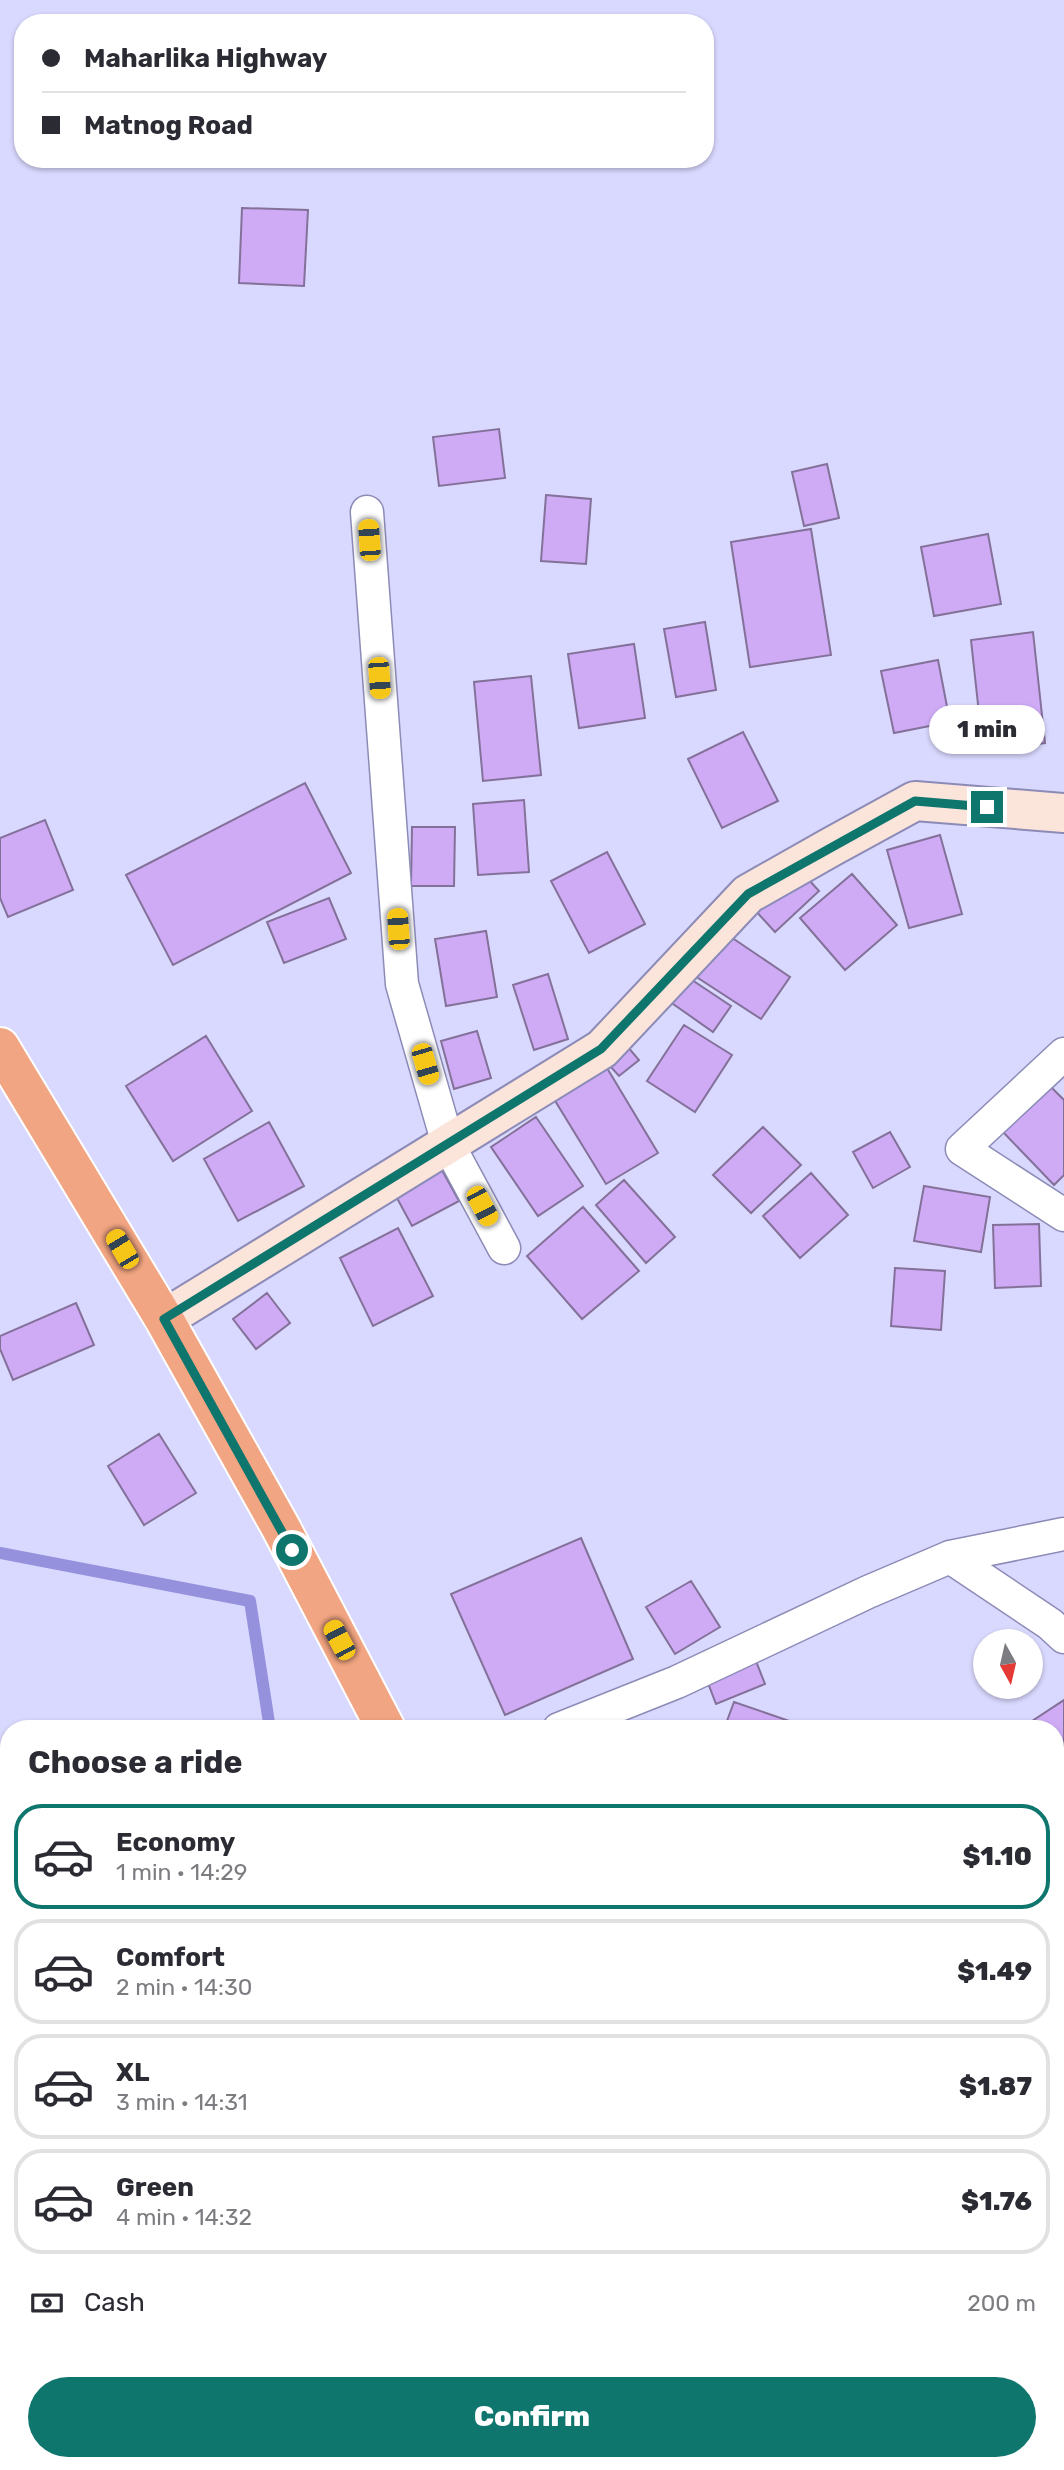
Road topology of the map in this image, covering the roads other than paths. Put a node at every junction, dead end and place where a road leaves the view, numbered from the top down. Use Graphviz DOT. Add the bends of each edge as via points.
graph roads {
  1 [pos="367,512"];
  2 [pos="1064,813"];
  3 [pos="0,1047"];
  4 [pos="1064,1054"];
  5 [pos="448,1144"];
  6 [pos="1064,1215"];
  7 [pos="504,1248"];
  8 [pos="164,1319"];
  9 [pos="1064,1534"];
  10 [pos="950,1557"];
  11 [pos="1064,1637"];
  12 [pos="381,1720"];
  13 [pos="582,1720"];
  1 -- 5 [label="street" via="402,984"];
  2 -- 5 [label="street" via="915,801 748,894 601,1049"];
  3 -- 8 [label="highway"];
  4 -- 6 [label="street" via="961,1149"];
  5 -- 7 [label="street"];
  5 -- 8 [label="street"];
  8 -- 12 [label="highway"];
  9 -- 10 [label="street"];
  10 -- 11 [label="street"];
  10 -- 13 [label="street" via="677,1682"];
}
